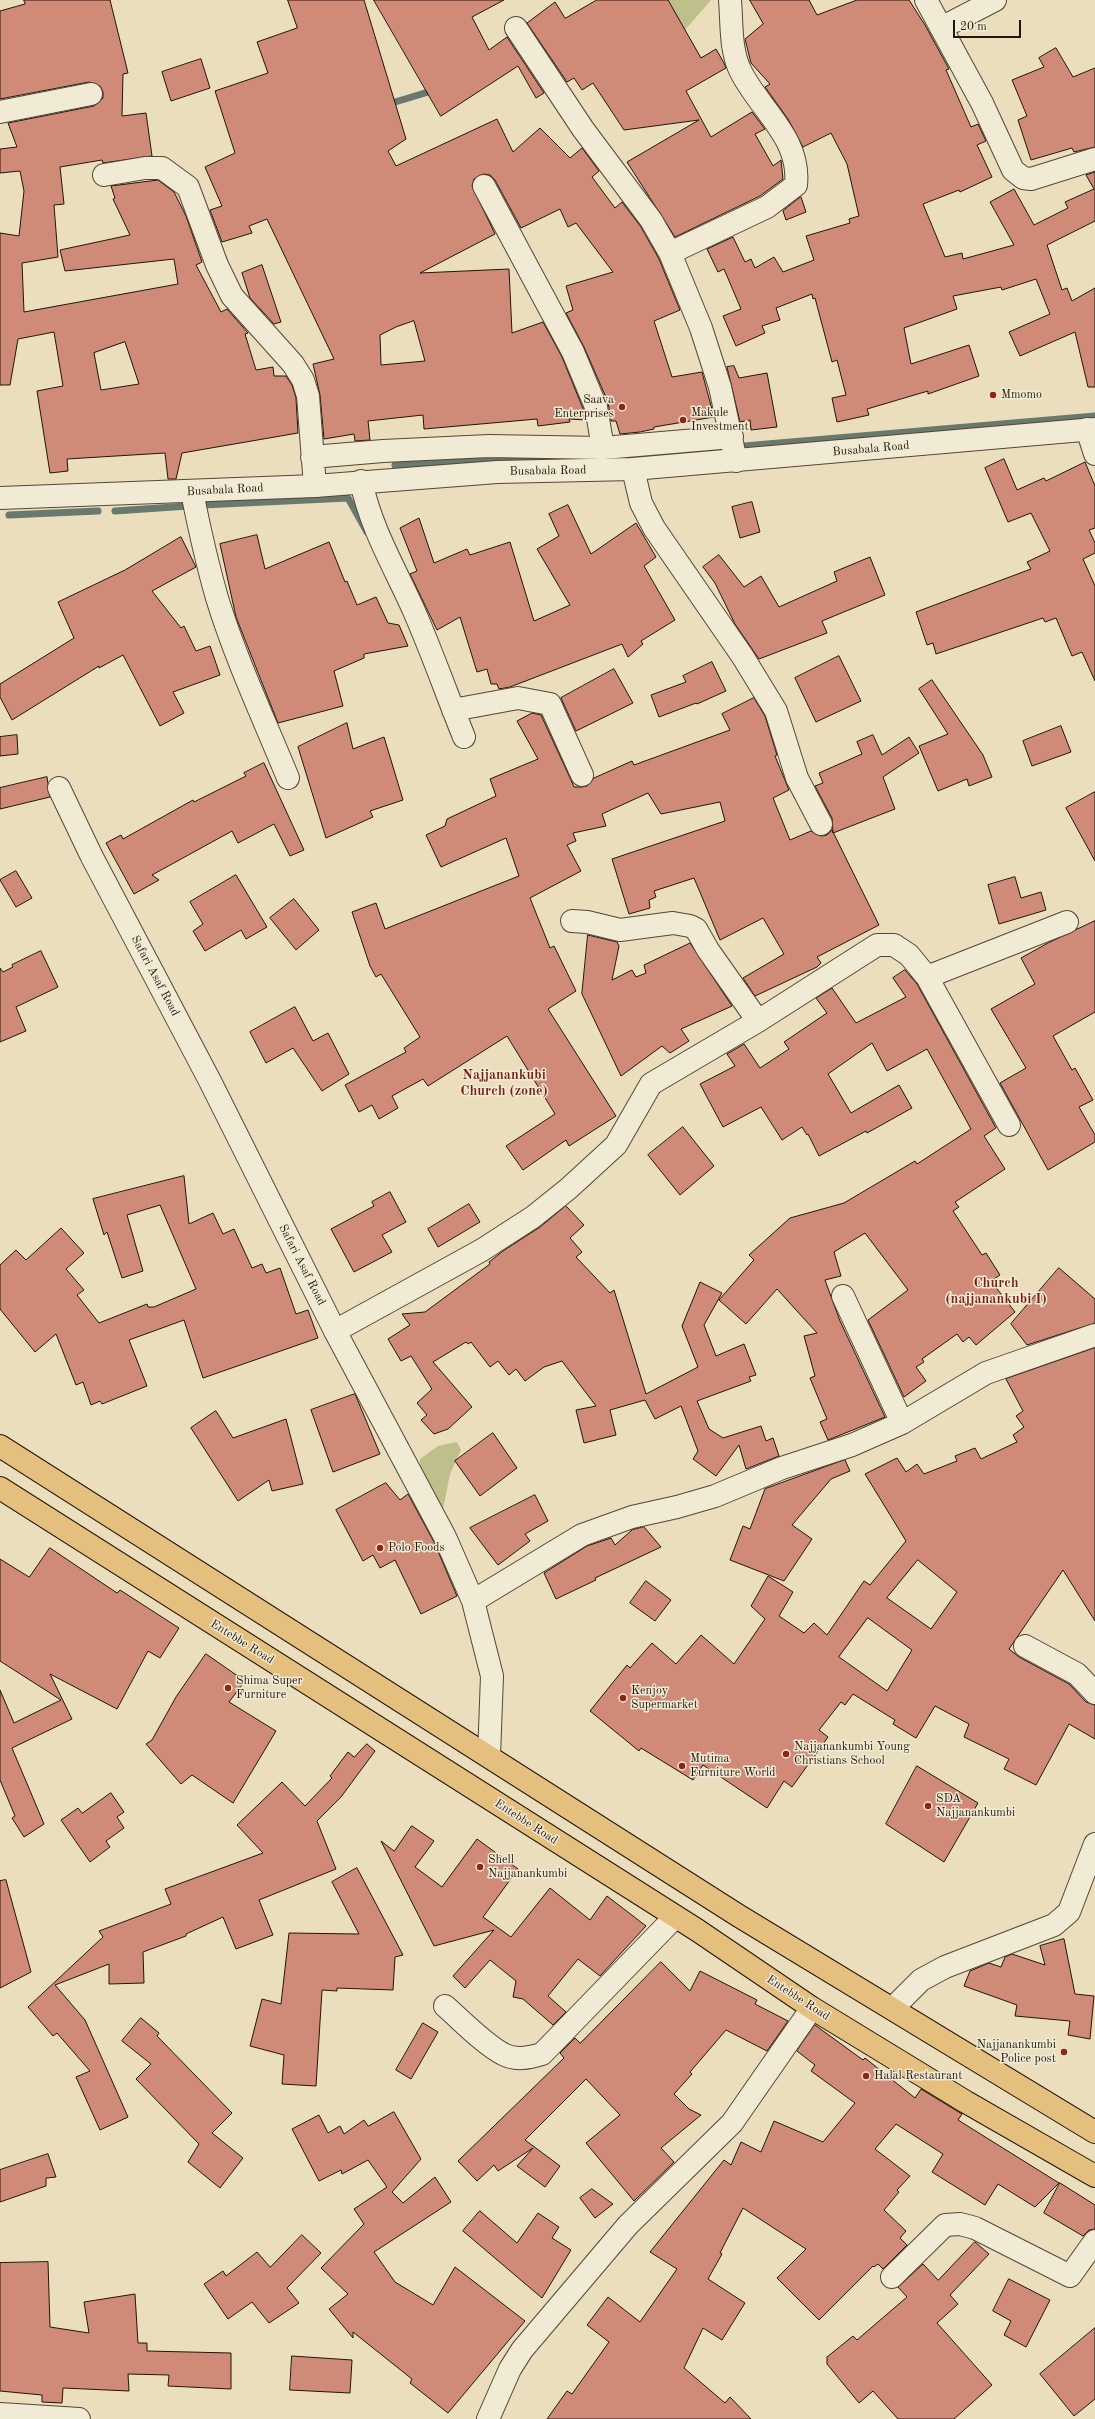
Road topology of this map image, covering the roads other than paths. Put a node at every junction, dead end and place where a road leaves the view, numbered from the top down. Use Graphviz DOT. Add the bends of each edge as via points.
graph roads {
  1 [pos="730,0"];
  2 [pos="926,0"];
  3 [pos="995,0"];
  4 [pos="516,28"];
  5 [pos="940,28"];
  6 [pos="91,94"];
  7 [pos="0,112"];
  8 [pos="1095,159"];
  9 [pos="104,175"];
  10 [pos="484,186"];
  11 [pos="670,253"];
  12 [pos="1091,429"];
  13 [pos="732,437"];
  14 [pos="603,448"];
  15 [pos="1095,454"];
  16 [pos="312,457"];
  17 [pos="736,462"];
  18 [pos="633,469"];
  19 [pos="361,481"];
  20 [pos="315,486"];
  21 [pos="192,492"];
  22 [pos="0,498"];
  23 [pos="453,710"];
  24 [pos="464,737"];
  25 [pos="582,774"];
  26 [pos="288,778"];
  27 [pos="59,788"];
  28 [pos="822,824"];
  29 [pos="572,921"];
  30 [pos="1067,922"];
  31 [pos="928,977"];
  32 [pos="758,1021"];
  33 [pos="1009,1125"];
  34 [pos="843,1296"];
  35 [pos="336,1331"];
  36 [pos="1095,1335"];
  37 [pos="902,1423"];
  38 [pos="0,1446"];
  39 [pos="0,1488"];
  40 [pos="473,1601"];
  41 [pos="1025,1646"];
  42 [pos="1095,1693"];
  43 [pos="489,1756"];
  44 [pos="1095,1844"];
  45 [pos="675,1916"];
  46 [pos="445,2006"];
  47 [pos="812,2008"];
  48 [pos="893,2008"];
  49 [pos="1095,2132"];
  50 [pos="1095,2176"];
  51 [pos="1095,2241"];
  52 [pos="892,2277"];
  53 [pos="0,2414"];
  54 [pos="79,2419"];
  55 [pos="488,2419"];
  1 -- 11 [label="street" via="736,59 741,72 781,126 797,166 796,185 767,207"];
  2 -- 5 [label="street"];
  3 -- 5 [label="street"];
  4 -- 11 [label="street" via="583,129 651,220"];
  5 -- 8 [label="street" via="982,103 1013,170 1031,179"];
  6 -- 7 [label="street"];
  9 -- 16 [label="street" via="162,168 188,186 217,265 232,296 293,364 303,380 308,396"];
  10 -- 14 [label="street" via="574,352 596,407"];
  11 -- 13 [label="street" via="701,328 720,387"];
  12 -- 15 [label="street"];
  12 -- 17 [label="street, Busabala Road"];
  13 -- 14 [label="street"];
  13 -- 17 [label="street"];
  14 -- 16 [label="street" via="489,446"];
  16 -- 20 [label="street"];
  17 -- 18 [label="street, Busabala Road"];
  18 -- 19 [label="street, Busabala Road" via="497,472"];
  18 -- 28 [label="street" via="641,503 654,528 744,657 776,711 797,778"];
  19 -- 20 [label="street, Busabala Road"];
  19 -- 23 [label="street" via="376,533 414,611"];
  20 -- 21 [label="street, Busabala Road"];
  21 -- 22 [label="street, Busabala Road"];
  21 -- 26 [label="street" via="204,553 220,606"];
  23 -- 24 [label="street"];
  23 -- 25 [label="street" via="518,698 550,704"];
  27 -- 35 [label="street, Safari Asaf Road"];
  29 -- 32 [label="street" via="620,930 673,923 696,929"];
  30 -- 31 [label="street"];
  31 -- 32 [label="street" via="909,955 894,945 877,945"];
  31 -- 33 [label="street"];
  32 -- 35 [label="street" via="664,1074 651,1084 616,1145 534,1217 482,1250"];
  34 -- 37 [label="street"];
  35 -- 40 [label="street, Safari Asaf Road" via="445,1537"];
  36 -- 37 [label="street" via="986,1373"];
  37 -- 40 [label="street" via="715,1496 677,1507 650,1511 582,1535"];
  38 -- 43 [label="main road"];
  39 -- 45 [label="main road, Entebbe Road"];
  40 -- 43 [label="street, Safari Asaf Road" via="492,1676"];
  41 -- 42 [label="street" via="1077,1674"];
  43 -- 48 [label="main road" via="739,1916"];
  44 -- 48 [label="street" via="1069,1912 1054,1925 945,1967 921,1980"];
  45 -- 46 [label="street" via="542,2054 530,2058 502,2054"];
  45 -- 47 [label="main road, Entebbe Road"];
  47 -- 50 [label="main road, Entebbe Road" via="986,2114"];
  47 -- 55 [label="street" via="732,2123 628,2225 522,2350 510,2369"];
  48 -- 49 [label="main road" via="989,2070"];
  51 -- 52 [label="street" via="1070,2276 975,2228 960,2224 945,2225"];
  53 -- 54 [label="street"];
}
